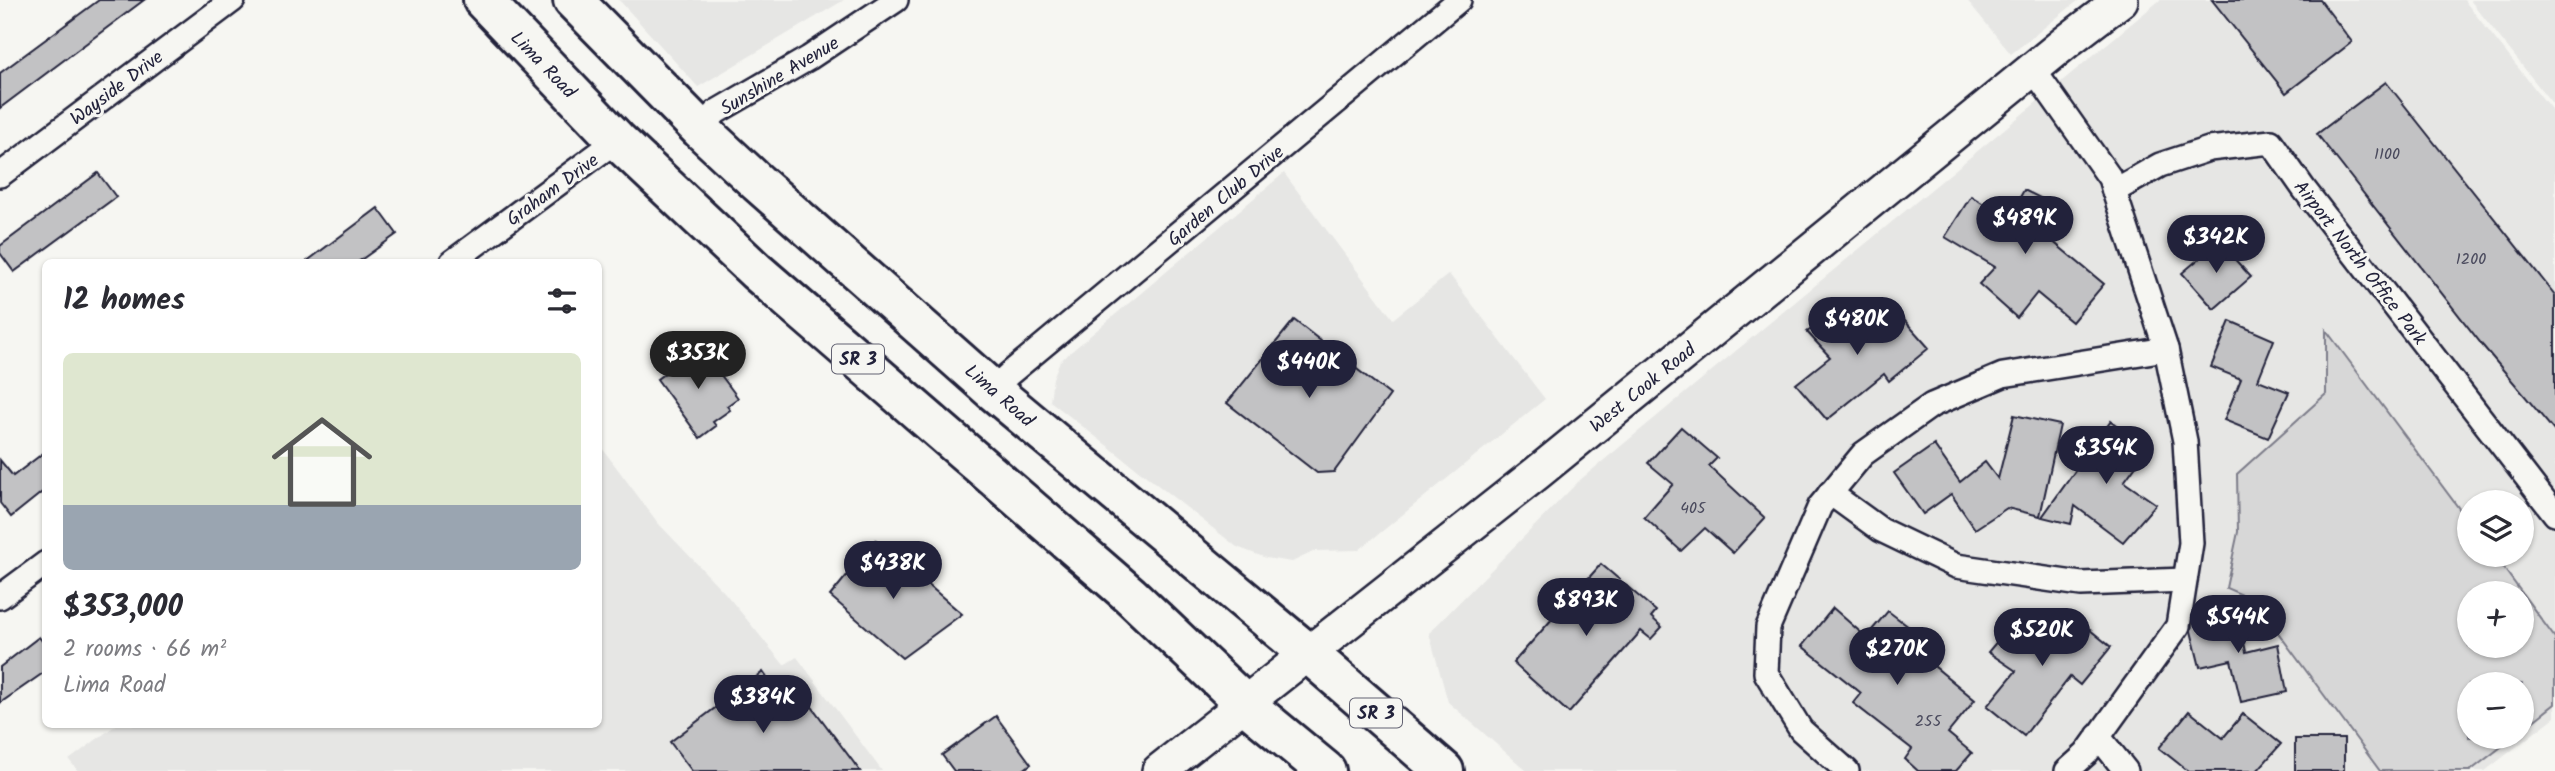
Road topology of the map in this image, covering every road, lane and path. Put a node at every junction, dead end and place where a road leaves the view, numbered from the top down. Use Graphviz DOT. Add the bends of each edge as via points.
graph roads {
  1 [pos="233,0"];
  2 [pos="483,0"];
  3 [pos="573,0"];
  4 [pos="896,0"];
  5 [pos="1459,0"];
  6 [pos="2121,0"];
  7 [pos="2034,69"];
  8 [pos="700,130"];
  9 [pos="617,141"];
  10 [pos="0,175"];
  11 [pos="2114,191"];
  12 [pos="456,259"];
  13 [pos="2166,349"];
  14 [pos="992,390"];
  15 [pos="1830,493"];
  16 [pos="2555,514"];
  17 [pos="42,566"];
  18 [pos="2185,580"];
  19 [pos="0,597"];
  20 [pos="1309,654"];
  21 [pos="1245,704"];
  22 [pos="2098,736"];
  23 [pos="1159,771"];
  24 [pos="1326,771"];
  25 [pos="1444,771"];
  26 [pos="1847,771"];
  27 [pos="2067,771"];
  28 [pos="2126,771"];
  1 -- 10 [label="street, Wayside Drive"];
  2 -- 9 [label="highway, Lima Road / SR 3"];
  3 -- 8 [label="highway, Lima Road / SR 3"];
  4 -- 8 [label="street, Sunshine Avenue" via="716,112"];
  5 -- 14 [label="street, Garden Club Drive"];
  6 -- 7 [label="main road, West Cook Road"];
  7 -- 11 [label="street" via="2110,178"];
  7 -- 20 [label="main road, West Cook Road"];
  8 -- 14 [label="highway, Lima Road / SR 3"];
  9 -- 12 [label="street, Graham Drive"];
  9 -- 21 [label="highway, Lima Road / SR 3" via="756,271 1130,595"];
  11 -- 13 [label="street"];
  11 -- 16 [label="street, Airport North Office Park" via="2160,165 2209,149 2271,142"];
  13 -- 15 [label="street" via="1987,380 1932,405 1863,454"];
  13 -- 18 [label="street" via="2185,441 2191,543"];
  14 -- 20 [label="highway, Lima Road / SR 3"];
  15 -- 18 [label="street" via="1881,530 1955,566 2081,584"];
  15 -- 26 [label="street" via="1803,542 1768,627 1766,673 1801,730"];
  17 -- 19 [label="street"];
  18 -- 22 [label="street" via="2178,626"];
  20 -- 21 [label="main road, West Cook Road"];
  20 -- 25 [label="highway, Lima Road / SR 3"];
  21 -- 23 [label="main road, West Cook Road"];
  21 -- 24 [label="highway, Lima Road / SR 3"];
  22 -- 27 [label="street"];
  22 -- 28 [label="street"];
}
